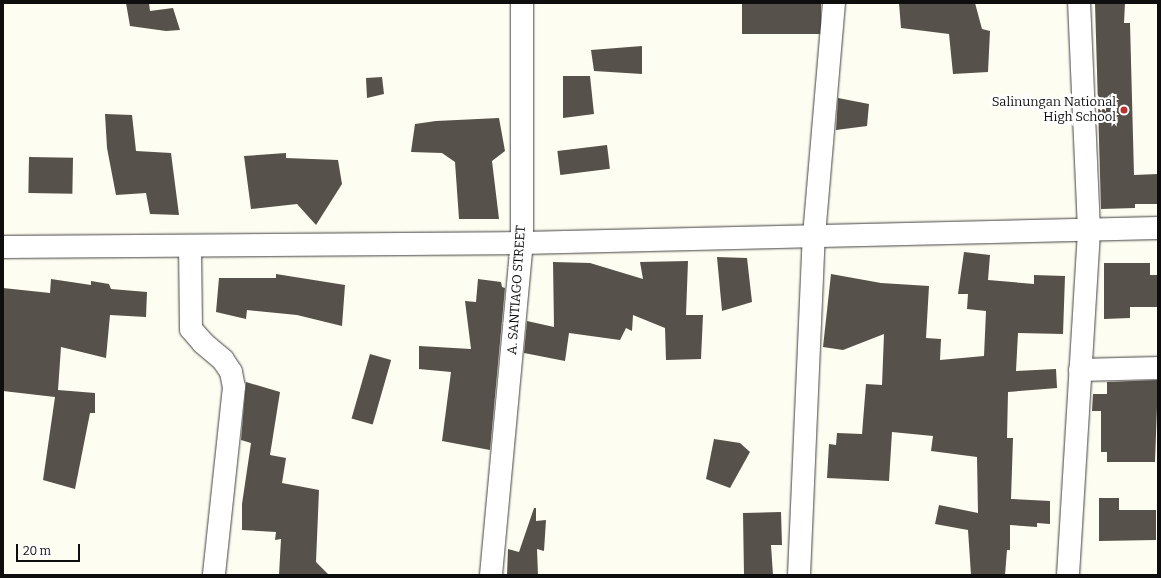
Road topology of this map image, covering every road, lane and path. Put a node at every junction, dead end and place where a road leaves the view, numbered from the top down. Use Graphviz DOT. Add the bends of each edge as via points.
graph roads {
  1 [pos="522,3"];
  2 [pos="834,3"];
  3 [pos="1079,3"];
  4 [pos="1158,228"];
  5 [pos="1089,230"];
  6 [pos="814,236"];
  7 [pos="522,244"];
  8 [pos="190,246"];
  9 [pos="3,247"];
  10 [pos="1158,368"];
  11 [pos="1080,370"];
  12 [pos="214,575"];
  13 [pos="491,575"];
  14 [pos="799,575"];
  15 [pos="1068,575"];
  1 -- 7 [label="street, A. SANTIAGO STREET"];
  2 -- 6 [label="street"];
  3 -- 5 [label="street"];
  4 -- 5 [label="street"];
  5 -- 6 [label="street"];
  5 -- 11 [label="street"];
  6 -- 7 [label="street"];
  6 -- 14 [label="street"];
  7 -- 8 [label="street"];
  7 -- 13 [label="street, A. SANTIAGO STREET"];
  8 -- 9 [label="street"];
  8 -- 12 [label="street" via="191,329 231,372 234,387"];
  10 -- 11 [label="street"];
  11 -- 15 [label="street"];
}
